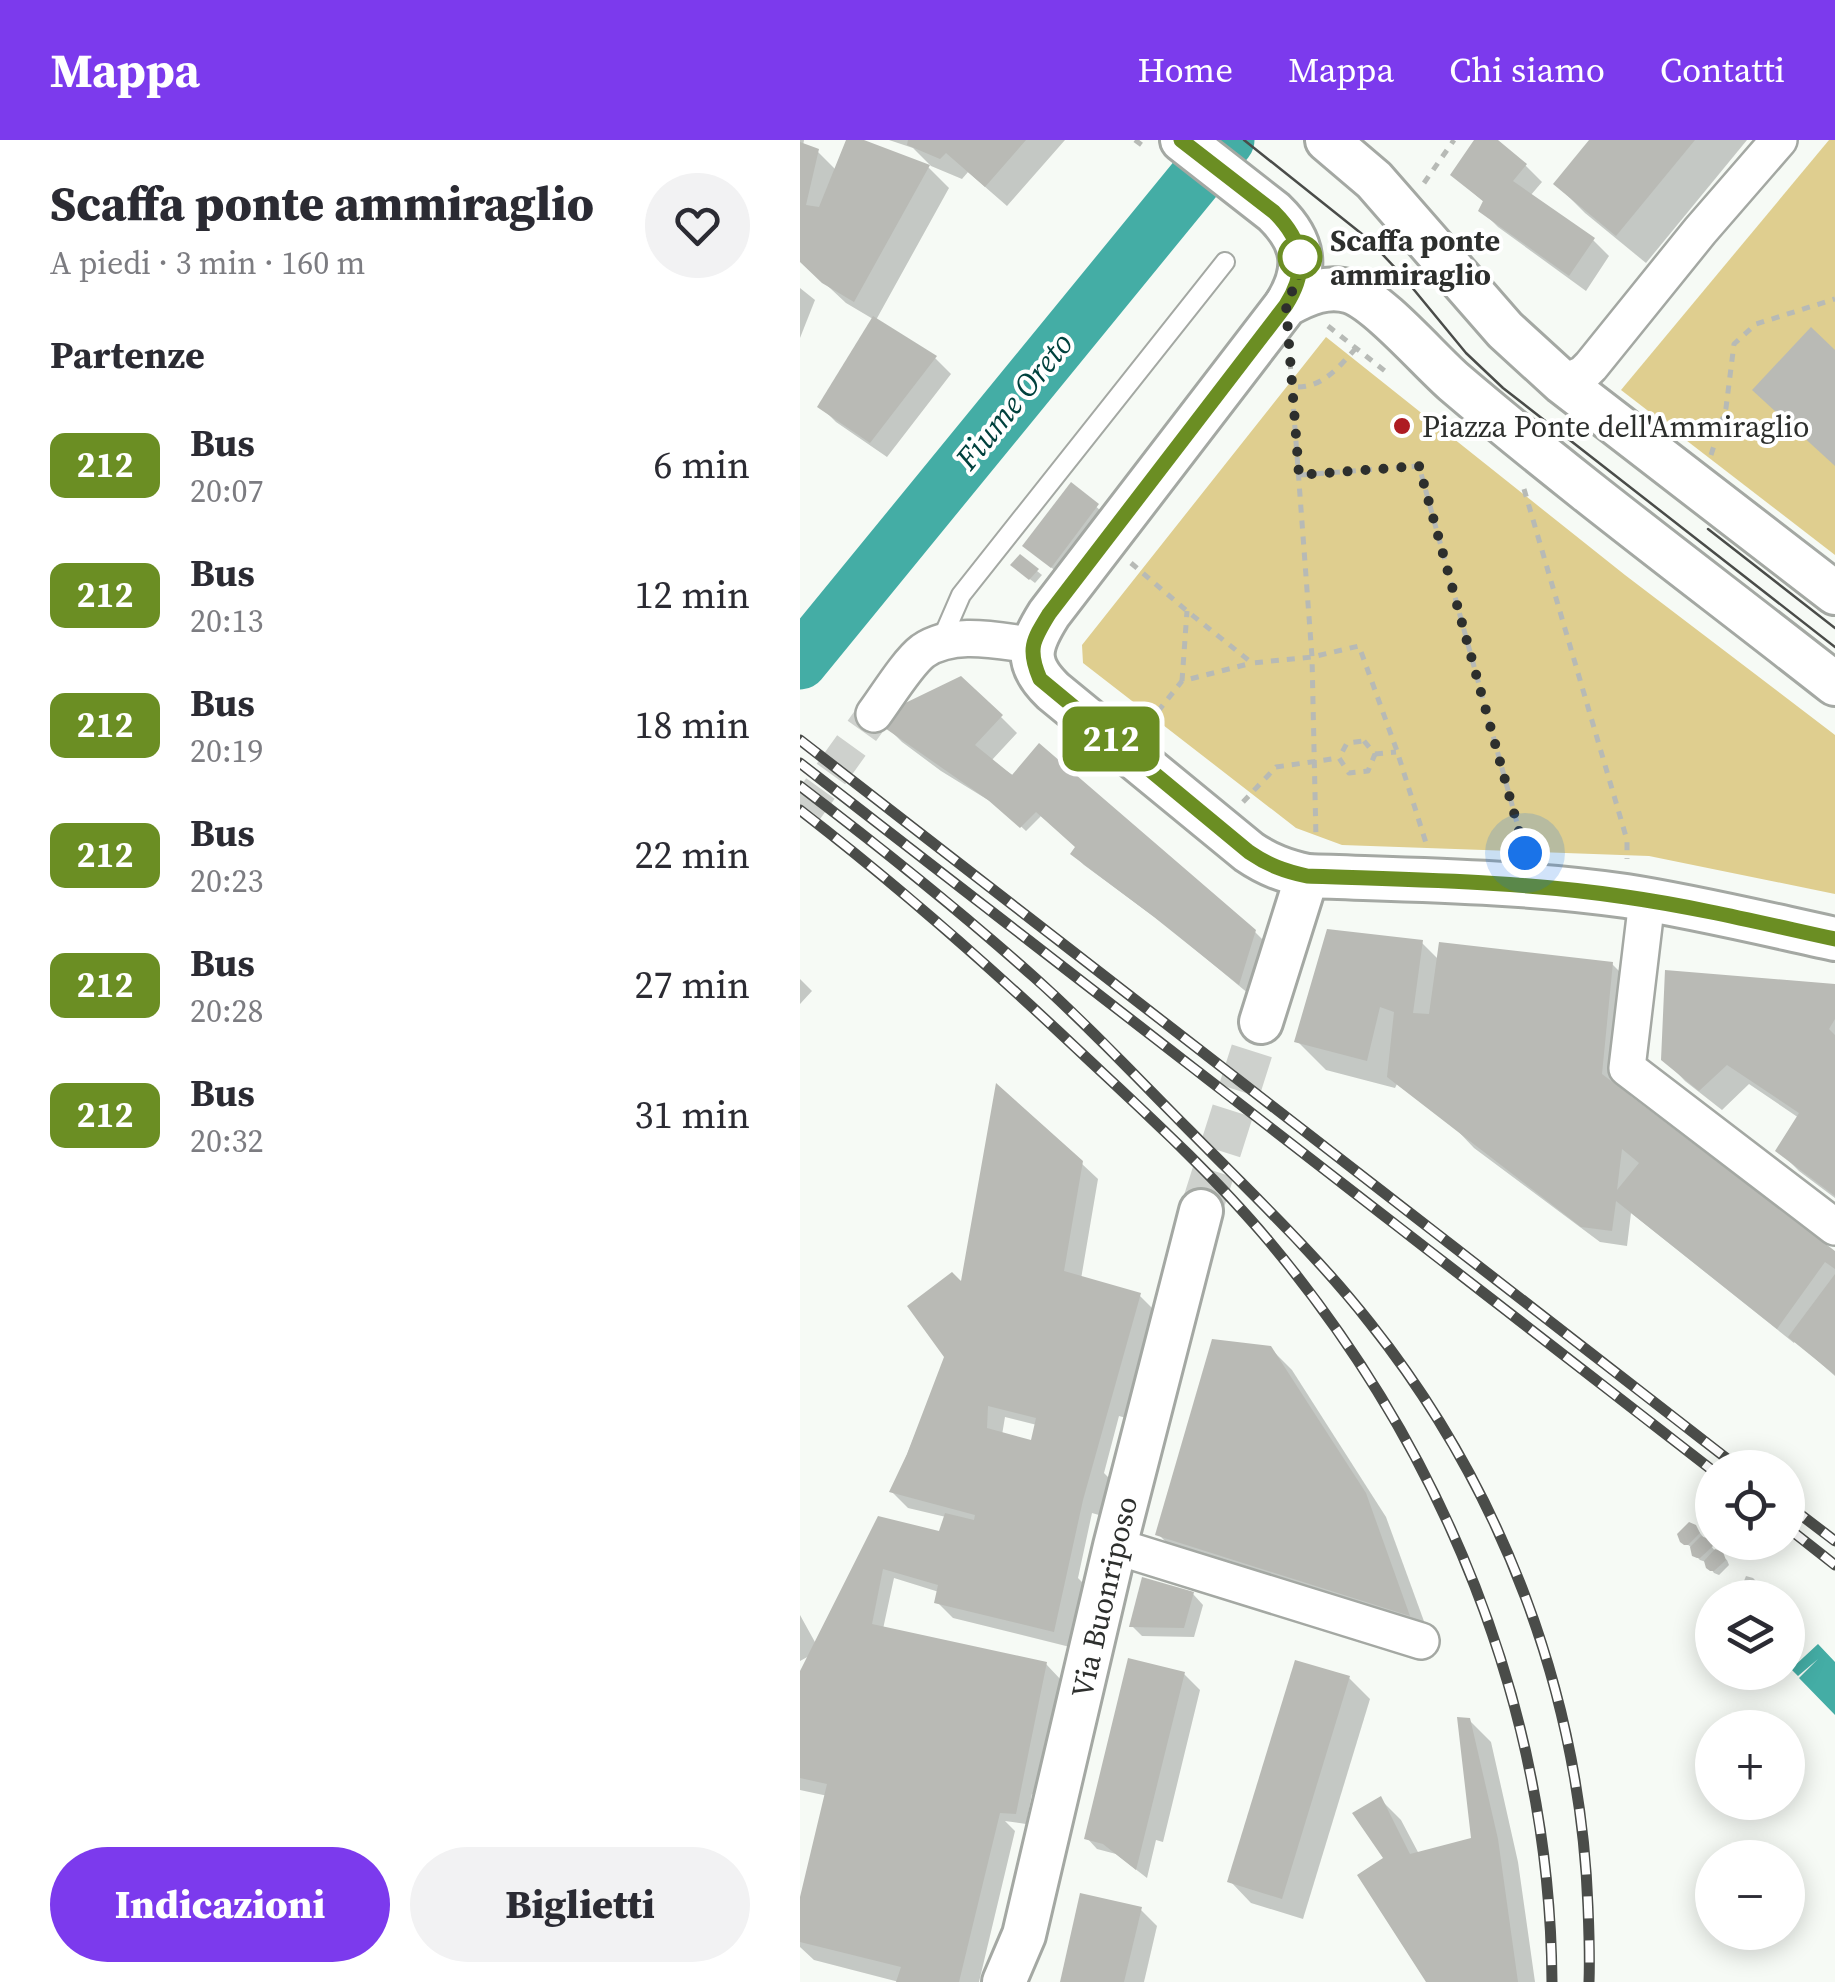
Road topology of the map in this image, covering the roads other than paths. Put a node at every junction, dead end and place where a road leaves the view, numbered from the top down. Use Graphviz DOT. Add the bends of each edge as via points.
graph roads {
  1 [pos="1182,140"];
  2 [pos="1779,140"];
  3 [pos="1328,141"];
  4 [pos="1225,262"];
  5 [pos="1302,312"];
  6 [pos="1563,382"];
  7 [pos="1486,408"];
  8 [pos="1835,593"];
  9 [pos="941,643"];
  10 [pos="1032,645"];
  11 [pos="1835,684"];
  12 [pos="874,714"];
  13 [pos="1307,876"];
  14 [pos="1638,887"];
  15 [pos="1835,938"];
  16 [pos="1262,1022"];
  17 [pos="1201,1212"];
  18 [pos="1835,1226"];
  19 [pos="1115,1546"];
  20 [pos="1421,1640"];
  21 [pos="1004,1982"];
  1 -- 5 [label="street" via="1288,226 1300,257"];
  2 -- 6 [label="street" via="1584,374"];
  3 -- 6 [label="street" via="1374,180 1505,330"];
  4 -- 9 [label="lane" via="962,595"];
  5 -- 7 [label="street" via="1318,291 1353,292"];
  5 -- 10 [label="street" via="1107,541"];
  6 -- 7 [label="street" via="1508,411"];
  6 -- 8 [label="street"];
  7 -- 11 [label="street"];
  9 -- 10 [label="street" via="969,638"];
  9 -- 12 [label="street" via="921,652"];
  10 -- 13 [label="street" via="1040,679 1265,863"];
  13 -- 14 [label="street"];
  13 -- 16 [label="street"];
  14 -- 15 [label="street"];
  14 -- 18 [label="street" via="1626,1068"];
  17 -- 19 [label="street, Via Buonriposo"];
  19 -- 20 [label="street"];
  19 -- 21 [label="street, Via Buonriposo" via="1024,1935"];
}
